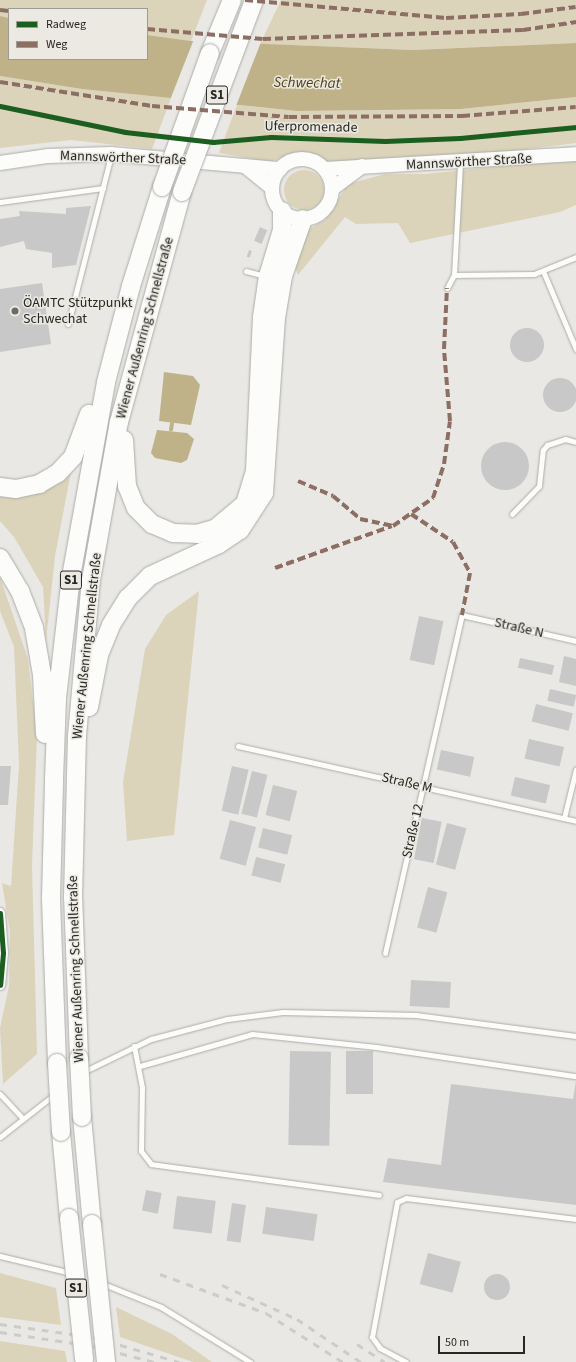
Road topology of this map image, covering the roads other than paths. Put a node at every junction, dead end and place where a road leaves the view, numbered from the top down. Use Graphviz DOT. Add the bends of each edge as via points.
graph roads {
  1 [pos="218,0"];
  2 [pos="232,0"];
  3 [pos="254,0"];
  4 [pos="210,53"];
  5 [pos="111,154"];
  6 [pos="576,154"];
  7 [pos="0,163"];
  8 [pos="460,164"];
  9 [pos="246,166"];
  10 [pos="362,166"];
  11 [pos="280,169"];
  12 [pos="325,170"];
  13 [pos="103,188"];
  14 [pos="272,188"];
  15 [pos="332,189"];
  16 [pos="0,202"];
  17 [pos="282,211"];
  18 [pos="303,219"];
  19 [pos="576,257"];
  20 [pos="246,271"];
  21 [pos="544,271"];
  22 [pos="454,274"];
  23 [pos="268,276"];
  24 [pos="447,288"];
  25 [pos="68,324"];
  26 [pos="576,349"];
  27 [pos="106,382"];
  28 [pos="119,422"];
  29 [pos="576,442"];
  30 [pos="0,487"];
  31 [pos="512,514"];
  32 [pos="0,558"];
  33 [pos="462,615"];
  34 [pos="576,641"];
  35 [pos="77,736"];
  36 [pos="238,746"];
  37 [pos="576,769"];
  38 [pos="54,780"];
  39 [pos="423,787"];
  40 [pos="564,818"];
  41 [pos="576,821"];
  42 [pos="0,913"];
  43 [pos="385,953"];
  44 [pos="0,985"];
  45 [pos="576,1036"];
  46 [pos="134,1046"];
  47 [pos="140,1066"];
  48 [pos="576,1076"];
  49 [pos="70,1082"];
  50 [pos="65,1086"];
  51 [pos="0,1094"];
  52 [pos="23,1119"];
  53 [pos="0,1137"];
  54 [pos="379,1195"];
  55 [pos="576,1219"];
  56 [pos="0,1256"];
  57 [pos="84,1278"];
  58 [pos="92,1280"];
  59 [pos="84,1360"];
  60 [pos="106,1362"];
  61 [pos="250,1362"];
  62 [pos="406,1362"];
  1 -- 4 [label="highway" via="210,26"];
  2 -- 4 [label="highway, Wiener Außenring Schnellstraße / S1"];
  3 -- 28 [label="highway, Wiener Außenring Schnellstraße / S1, bridge" via="182,192"];
  4 -- 27 [label="highway, Wiener Außenring Schnellstraße / S1, bridge" via="162,187 131,286"];
  5 -- 7 [label="main road, Mannswörther Straße" via="48,156"];
  5 -- 9 [label="main road, Mannswörther Straße"];
  5 -- 13 [label="lane"];
  6 -- 8 [label="main road, Mannswörther Straße"];
  8 -- 10 [label="main road, Mannswörther Straße"];
  8 -- 22 [label="lane"];
  9 -- 11 [label="main road, Mannswörther Straße"];
  9 -- 14 [label="main road"];
  10 -- 12 [label="main road, Mannswörther Straße"];
  10 -- 15 [label="main road"];
  11 -- 12 [label="main road" via="302,159"];
  11 -- 14 [label="main road"];
  12 -- 15 [label="main road"];
  13 -- 16 [label="lane"];
  13 -- 25 [label="lane"];
  14 -- 17 [label="main road"];
  15 -- 18 [label="main road" via="323,210"];
  17 -- 18 [label="main road"];
  17 -- 23 [label="highway" via="282,230"];
  18 -- 35 [label="highway" via="283,276 276,318 269,470 264,493 240,530 220,544 150,576 128,598 111,625 99,654 88,721"];
  19 -- 21 [label="lane"];
  20 -- 23 [label="lane"];
  21 -- 22 [label="lane" via="505,276"];
  21 -- 26 [label="lane"];
  22 -- 24 [label="lane"];
  23 -- 28 [label="highway" via="257,372 254,471 245,504 233,517 216,529 197,534 173,533 152,524 136,508 127,486 123,462 125,444"];
  27 -- 30 [label="highway" via="91,407 73,456 58,473 39,484 16,489"];
  27 -- 38 [label="highway, Wiener Außenring Schnellstraße / S1" via="71,577 57,698"];
  28 -- 35 [label="highway, Wiener Außenring Schnellstraße / S1" via="91,580"];
  29 -- 31 [label="lane" via="565,439 548,444 544,450 539,486"];
  32 -- 38 [label="highway" via="20,591 34,628 42,675 45,750"];
  33 -- 34 [label="lane, Straße N"];
  33 -- 39 [label="lane, Straße 12"];
  35 -- 60 [label="highway, Wiener Außenring Schnellstraße / S1, bridge" via="73,898 75,980 82,1117"];
  36 -- 39 [label="lane, Straße M"];
  37 -- 40 [label="lane"];
  38 -- 59 [label="highway, Wiener Außenring Schnellstraße / S1, bridge" via="51,898 61,1132"];
  39 -- 40 [label="lane, Straße M"];
  39 -- 43 [label="lane, Straße 12"];
  40 -- 41 [label="lane, Straße M"];
  42 -- 44 [label="street" via="4,953"];
  45 -- 46 [label="lane" via="416,1015 283,1012 220,1020"];
  46 -- 47 [label="lane"];
  46 -- 49 [label="lane"];
  47 -- 48 [label="lane" via="252,1034 376,1047"];
  47 -- 54 [label="lane" via="141,1151 151,1164"];
  50 -- 52 [label="lane"];
  51 -- 52 [label="lane"];
  52 -- 53 [label="lane"];
  55 -- 62 [label="lane" via="406,1198 397,1202 372,1337 380,1348"];
  56 -- 57 [label="lane"];
  58 -- 61 [label="lane" via="160,1307"];
}
